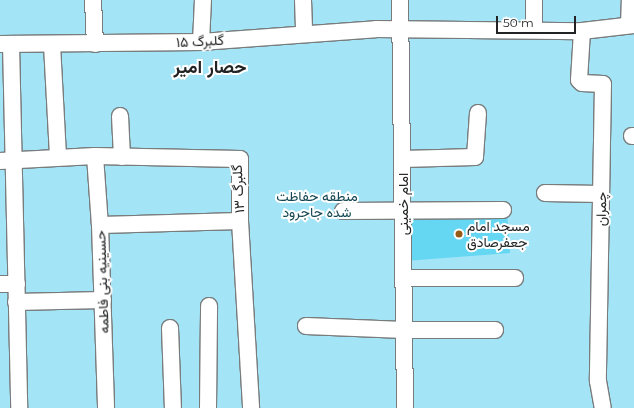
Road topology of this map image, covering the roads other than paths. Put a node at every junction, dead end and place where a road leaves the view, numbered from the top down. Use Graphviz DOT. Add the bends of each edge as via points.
graph roads {
  1 [pos="94,0"];
  2 [pos="203,0"];
  3 [pos="303,0"];
  4 [pos="400,0"];
  5 [pos="534,0"];
  6 [pos="630,0"];
  7 [pos="632,25"];
  8 [pos="400,30"];
  9 [pos="534,30"];
  10 [pos="582,31"];
  11 [pos="304,34"];
  12 [pos="201,42"];
  13 [pos="6,44"];
  14 [pos="95,44"];
  15 [pos="52,45"];
  16 [pos="478,113"];
  17 [pos="120,116"];
  18 [pos="95,156"];
  19 [pos="122,156"];
  20 [pos="58,157"];
  21 [pos="402,159"];
  22 [pos="7,161"];
  23 [pos="544,193"];
  24 [pos="601,194"];
  25 [pos="503,210"];
  26 [pos="343,211"];
  27 [pos="403,211"];
  28 [pos="240,221"];
  29 [pos="100,225"];
  30 [pos="404,278"];
  31 [pos="515,278"];
  32 [pos="0,284"];
  33 [pos="17,284"];
  34 [pos="103,300"];
  35 [pos="16,302"];
  36 [pos="209,306"];
  37 [pos="306,326"];
  38 [pos="170,328"];
  39 [pos="404,330"];
  40 [pos="495,330"];
  41 [pos="19,408"];
  42 [pos="106,408"];
  43 [pos="173,408"];
  44 [pos="208,408"];
  45 [pos="251,408"];
  46 [pos="405,408"];
  47 [pos="603,408"];
  1 -- 14 [label="street"];
  2 -- 12 [label="street"];
  3 -- 11 [label="street"];
  4 -- 8 [label="street, امام خمینی"];
  5 -- 9 [label="street"];
  6 -- 7 [label="street"];
  7 -- 10 [label="street, گلبرگ ۱۵"];
  8 -- 9 [label="street, گلبرگ ۱۵"];
  8 -- 11 [label="street, گلبرگ ۱۵"];
  8 -- 21 [label="street, امام خمینی"];
  9 -- 10 [label="street, گلبرگ ۱۵"];
  10 -- 24 [label="street, چمران" via="580,80 582,83 603,84"];
  11 -- 12 [label="street, گلبرگ ۱۵"];
  12 -- 14 [label="street, گلبرگ ۱۵"];
  13 -- 15 [label="street, گلبرگ ۱۵"];
  13 -- 22 [label="street"];
  14 -- 15 [label="street, گلبرگ ۱۵"];
  15 -- 20 [label="street"];
  16 -- 21 [label="street" via="475,157"];
  17 -- 19 [label="street"];
  18 -- 19 [label="street, گلبرگ ۱۳"];
  18 -- 20 [label="street, گلبرگ ۱۳"];
  18 -- 29 [label="street, حسینیه بنی فاطمه"];
  19 -- 28 [label="street, گلبرگ ۱۳" via="240,159"];
  20 -- 22 [label="street, گلبرگ ۱۳"];
  21 -- 27 [label="street, امام خمینی"];
  22 -- 33 [label="street"];
  23 -- 24 [label="street"];
  24 -- 47 [label="street, چمران" via="598,381"];
  25 -- 27 [label="street"];
  26 -- 27 [label="street"];
  27 -- 30 [label="street, امام خمینی"];
  28 -- 29 [label="street"];
  28 -- 45 [label="street, گلبرگ ۱۳"];
  29 -- 34 [label="street, حسینیه بنی فاطمه"];
  30 -- 31 [label="street"];
  30 -- 39 [label="street, امام خمینی"];
  32 -- 33 [label="street"];
  33 -- 35 [label="street"];
  34 -- 35 [label="street"];
  34 -- 42 [label="street, حسینیه بنی فاطمه"];
  35 -- 41 [label="street"];
  36 -- 44 [label="street"];
  37 -- 39 [label="street"];
  38 -- 43 [label="street"];
  39 -- 40 [label="street"];
  39 -- 46 [label="street, امام خمینی"];
}
